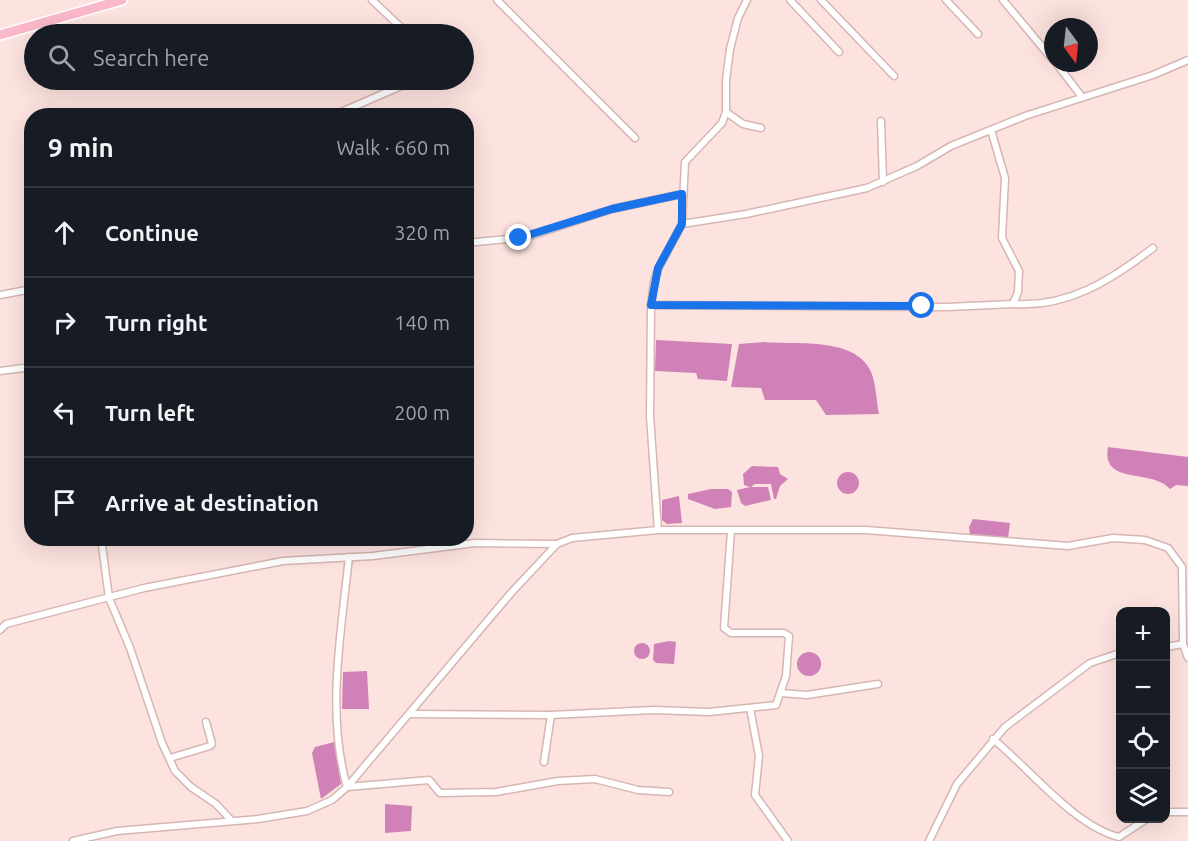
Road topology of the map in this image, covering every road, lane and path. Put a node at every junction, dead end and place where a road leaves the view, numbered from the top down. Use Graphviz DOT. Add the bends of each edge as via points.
graph roads {
  1 [pos="122,0"];
  2 [pos="372,0"];
  3 [pos="497,0"];
  4 [pos="747,0"];
  5 [pos="790,0"];
  6 [pos="821,0"];
  7 [pos="946,0"];
  8 [pos="1003,0"];
  9 [pos="38,24"];
  10 [pos="397,24"];
  11 [pos="24,28"];
  12 [pos="978,34"];
  13 [pos="0,35"];
  14 [pos="1044,49"];
  15 [pos="839,52"];
  16 [pos="1188,60"];
  17 [pos="1063,72"];
  18 [pos="894,76"];
  19 [pos="392,90"];
  20 [pos="1082,97"];
  21 [pos="350,108"];
  22 [pos="726,112"];
  23 [pos="881,121"];
  24 [pos="761,128"];
  25 [pos="991,130"];
  26 [pos="635,138"];
  27 [pos="883,182"];
  28 [pos="682,194"];
  29 [pos="682,224"];
  30 [pos="474,242"];
  31 [pos="1152,248"];
  32 [pos="24,290"];
  33 [pos="0,295"];
  34 [pos="1013,304"];
  35 [pos="651,305"];
  36 [pos="24,368"];
  37 [pos="0,371"];
  38 [pos="658,530"];
  39 [pos="731,531"];
  40 [pos="474,543"];
  41 [pos="557,544"];
  42 [pos="102,546"];
  43 [pos="448,546"];
  44 [pos="349,557"];
  45 [pos="1180,561"];
  46 [pos="1188,562"];
  47 [pos="109,598"];
  48 [pos="0,630"];
  49 [pos="1183,644"];
  50 [pos="1170,646"];
  51 [pos="1116,654"];
  52 [pos="1188,658"];
  53 [pos="878,684"];
  54 [pos="781,693"];
  55 [pos="750,708"];
  56 [pos="411,714"];
  57 [pos="550,715"];
  58 [pos="206,722"];
  59 [pos="993,739"];
  60 [pos="170,758"];
  61 [pos="544,762"];
  62 [pos="347,787"];
  63 [pos="669,792"];
  64 [pos="1170,812"];
  65 [pos="1188,812"];
  66 [pos="231,820"];
  67 [pos="1142,823"];
  68 [pos="74,841"];
  69 [pos="788,841"];
  70 [pos="928,841"];
  1 -- 9 [label="main road"];
  2 -- 10 [label="street"];
  3 -- 26 [label="street"];
  4 -- 22 [label="street" via="730,49"];
  5 -- 15 [label="street"];
  6 -- 18 [label="street"];
  7 -- 12 [label="street"];
  8 -- 14 [label="street"];
  11 -- 13 [label="main road"];
  16 -- 20 [label="street"];
  17 -- 20 [label="street"];
  19 -- 21 [label="street"];
  20 -- 25 [label="street"];
  22 -- 24 [label="street" via="743,124"];
  22 -- 28 [label="street" via="722,123 685,162"];
  23 -- 27 [label="street"];
  25 -- 27 [label="street"];
  25 -- 34 [label="street" via="1005,178 1002,238 1019,271"];
  27 -- 29 [label="street" via="840,195"];
  28 -- 29 [label="street"];
  28 -- 30 [label="street" via="612,209 527,237"];
  29 -- 35 [label="street" via="658,268"];
  31 -- 34 [label="street" via="1109,279 1068,299"];
  32 -- 33 [label="street"];
  34 -- 35 [label="street"];
  35 -- 38 [label="street" via="650,416"];
  36 -- 37 [label="street"];
  38 -- 39 [label="street"];
  38 -- 41 [label="street" via="572,538"];
  39 -- 45 [label="street" via="866,530 1068,546 1113,538 1145,540 1168,548"];
  39 -- 54 [label="street" via="724,628 731,633 789,636"];
  40 -- 41 [label="street"];
  41 -- 56 [label="street" via="442,673"];
  42 -- 47 [label="street"];
  43 -- 44 [label="street"];
  44 -- 47 [label="street" via="283,561"];
  44 -- 62 [label="street" via="336,714 339,759"];
  45 -- 46 [label="street"];
  45 -- 49 [label="street"];
  47 -- 48 [label="street" via="6,624"];
  47 -- 60 [label="street"];
  49 -- 50 [label="street"];
  49 -- 52 [label="street"];
  51 -- 59 [label="street" via="1090,663 1023,711"];
  53 -- 54 [label="street" via="807,695"];
  54 -- 55 [label="street" via="772,707"];
  55 -- 57 [label="street"];
  55 -- 69 [label="street" via="759,756 755,795"];
  56 -- 57 [label="street"];
  56 -- 62 [label="street"];
  57 -- 61 [label="street"];
  58 -- 60 [label="street" via="210,746"];
  59 -- 67 [label="street" via="1101,831 1119,837"];
  59 -- 70 [label="street" via="957,784"];
  60 -- 66 [label="street" via="184,780"];
  62 -- 63 [label="street" via="429,780 440,793 476,793 558,780 595,779 638,790"];
  62 -- 66 [label="street" via="332,800 307,811"];
  64 -- 65 [label="street"];
  66 -- 68 [label="street" via="117,831"];
}
